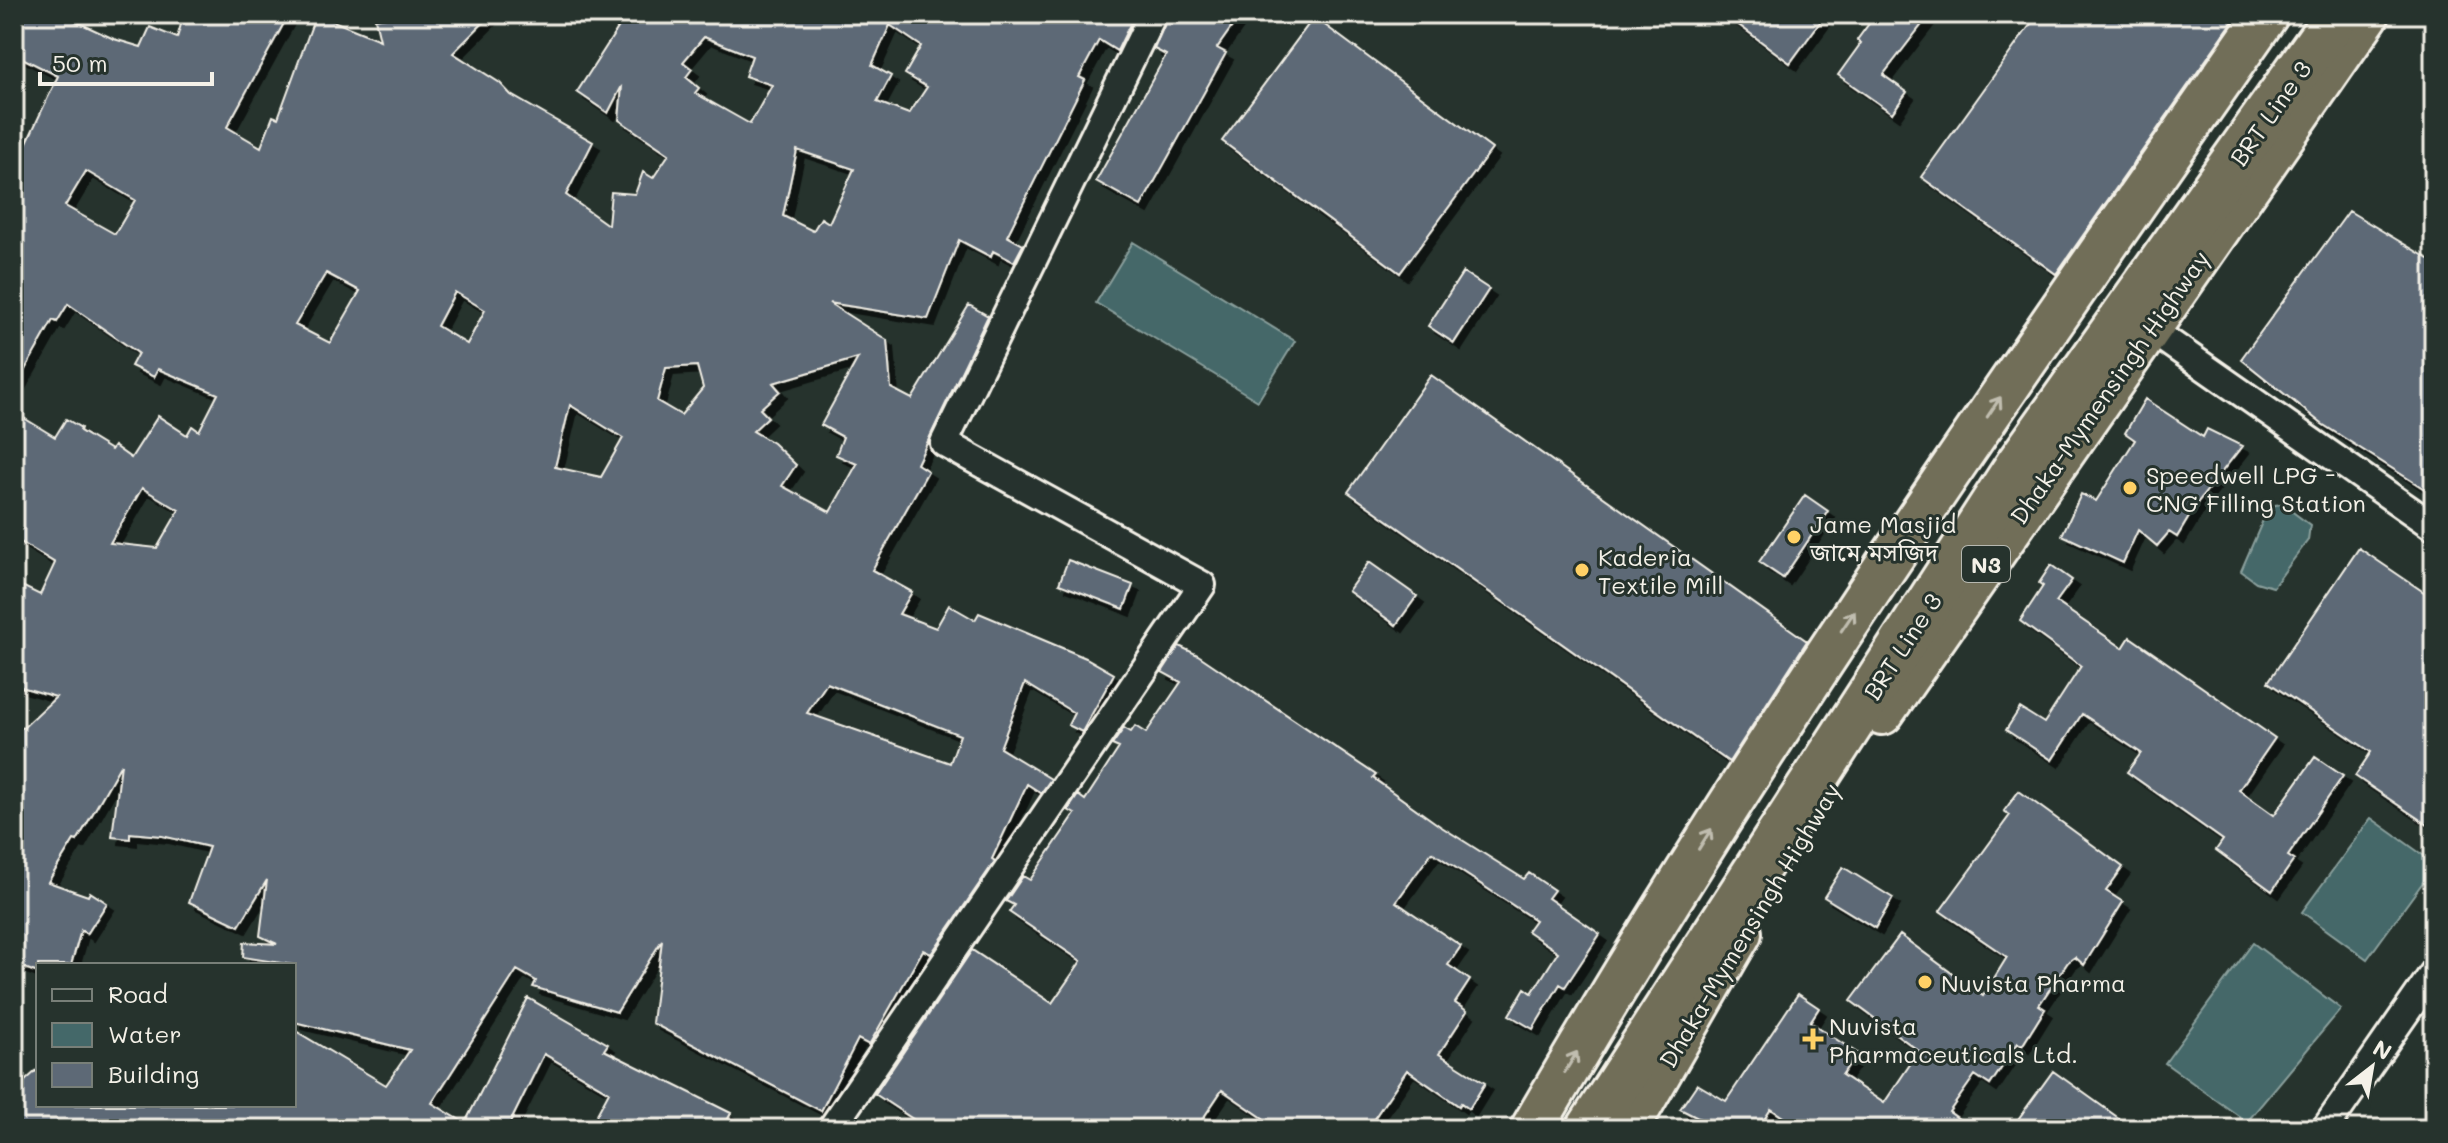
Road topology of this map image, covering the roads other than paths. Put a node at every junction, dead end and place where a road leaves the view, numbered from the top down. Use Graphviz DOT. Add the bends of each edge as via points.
graph roads {
  1 [pos="1153,14"];
  2 [pos="2267,14"];
  3 [pos="2338,14"];
  4 [pos="2368,14"];
  5 [pos="2150,329"];
  6 [pos="2434,527"];
  7 [pos="2434,972"];
  8 [pos="831,1129"];
  9 [pos="1532,1129"];
  10 [pos="1589,1129"];
  11 [pos="1627,1129"];
  12 [pos="2325,1129"];
  1 -- 8 [label="street" via="944,443 1202,585"];
  9 -- 2 [label="highway, one-way" via="1784,715"];
  3 -- 10 [label="highway, BRT Line 3" via="2018,465"];
  4 -- 5 [label="highway, Dhaka-Mymensingh Highway / N3"];
  5 -- 6 [label="street"];
  5 -- 11 [label="highway, Dhaka-Mymensingh Highway / N3" via="1808,822"];
  7 -- 12 [label="street"];
}
